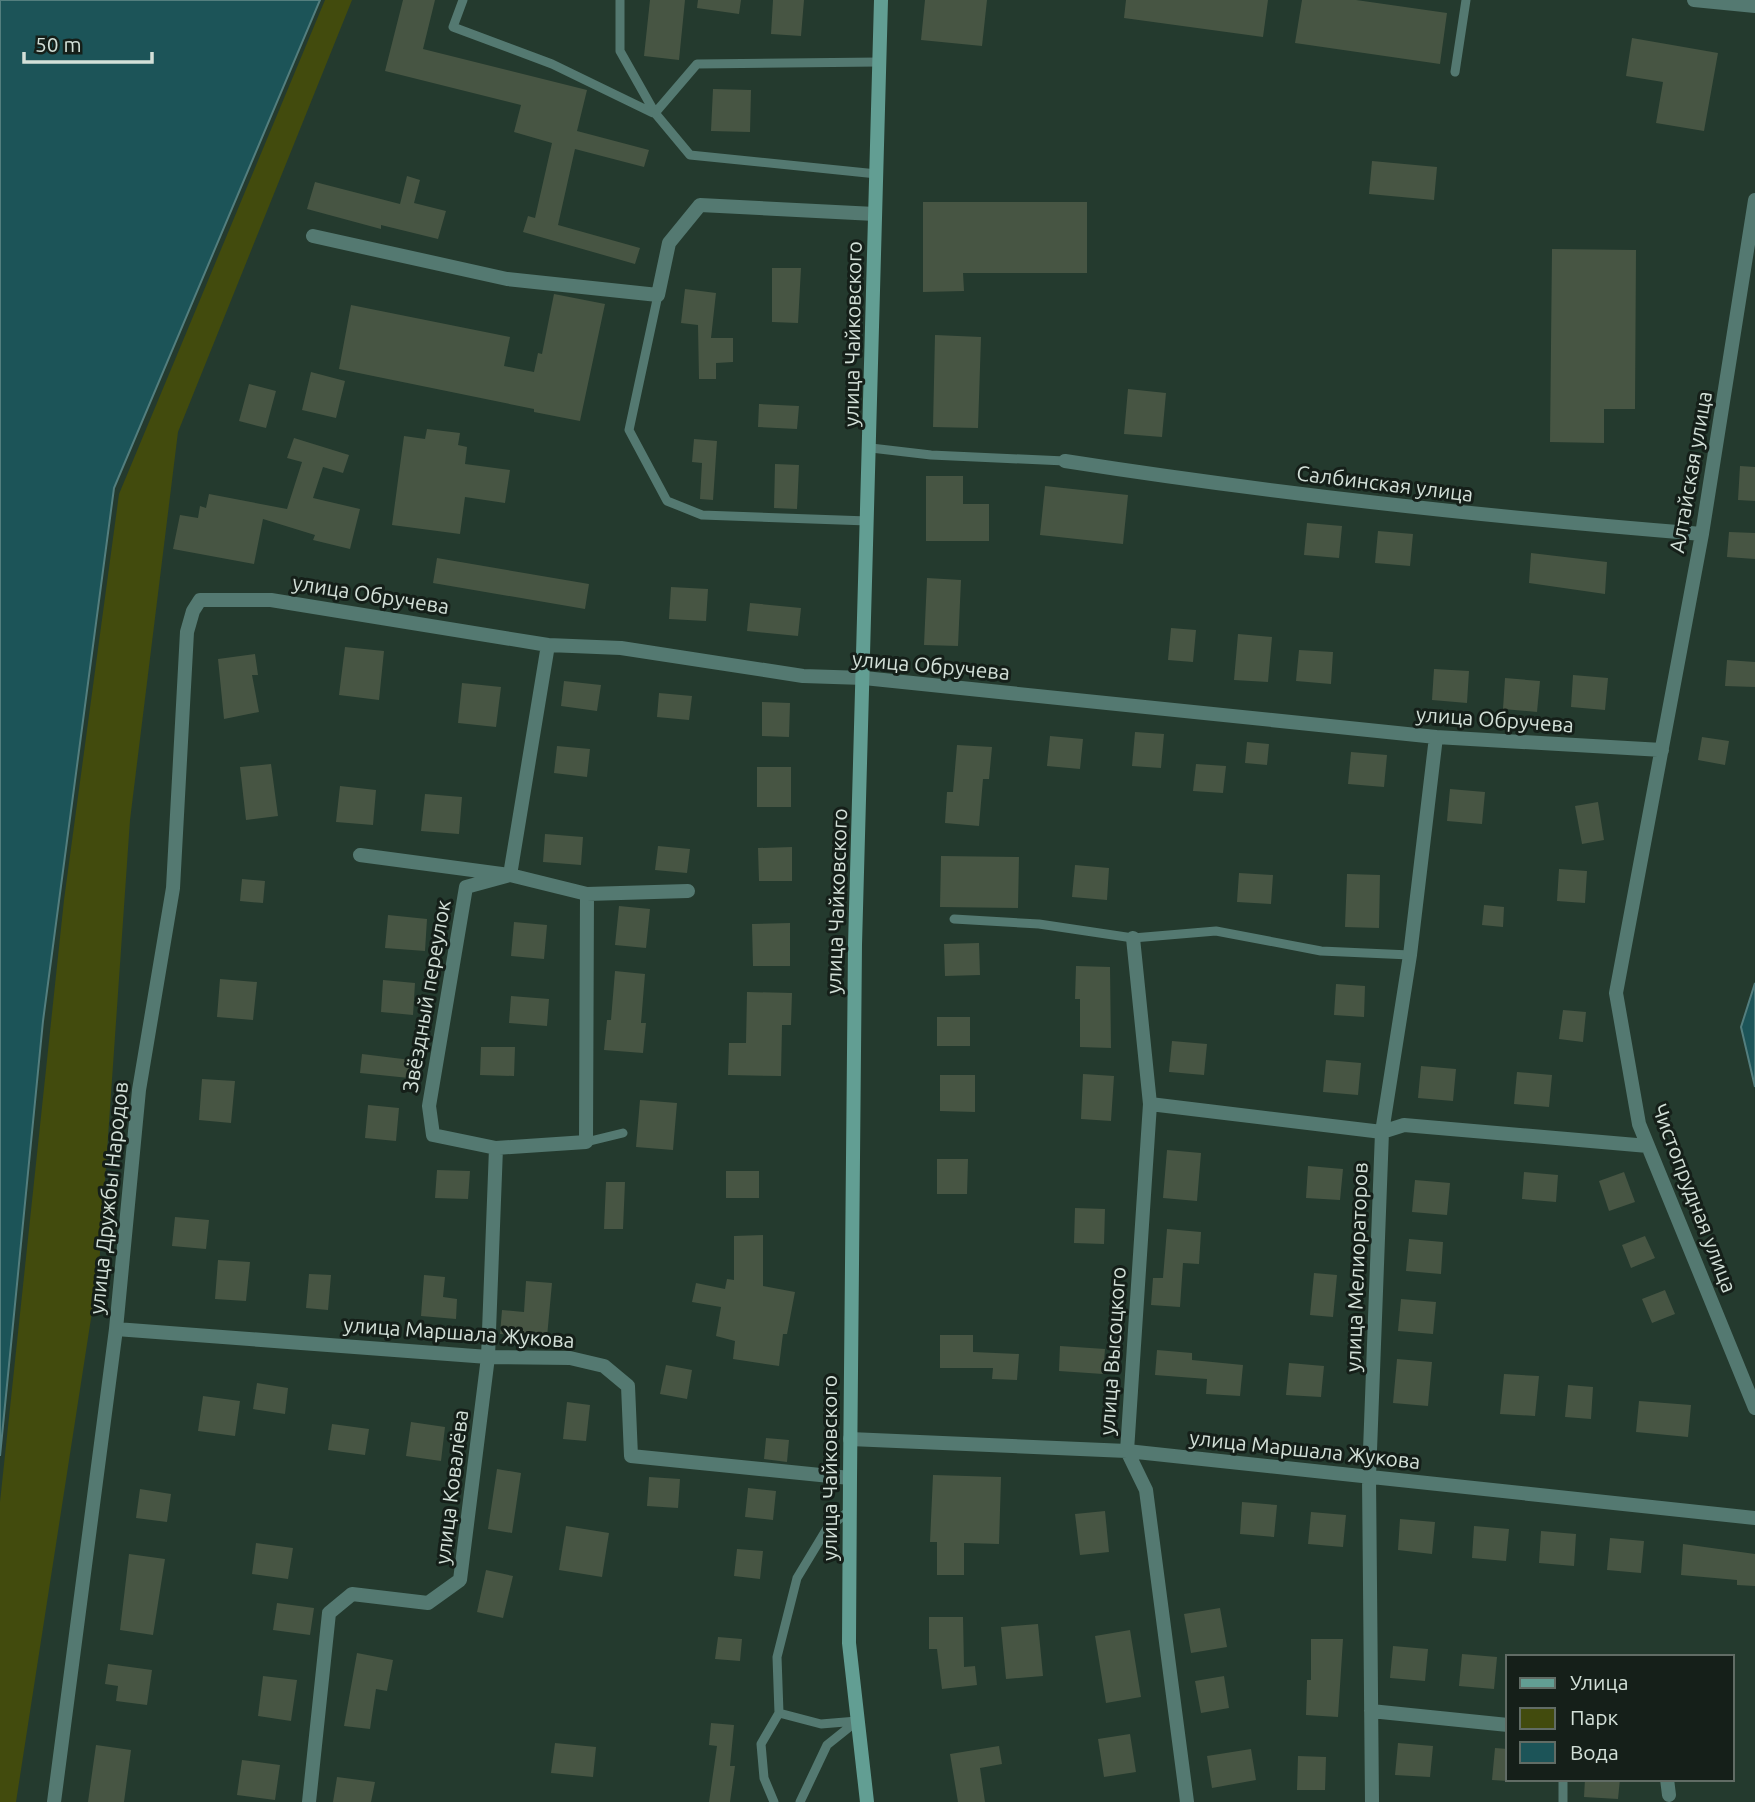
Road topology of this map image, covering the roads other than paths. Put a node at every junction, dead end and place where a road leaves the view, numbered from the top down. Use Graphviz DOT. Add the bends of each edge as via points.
graph roads {
  1 [pos="463,0"];
  2 [pos="620,0"];
  3 [pos="881,0"];
  4 [pos="1466,0"];
  5 [pos="1694,0"];
  6 [pos="1755,6"];
  7 [pos="879,62"];
  8 [pos="1455,72"];
  9 [pos="655,113"];
  10 [pos="877,174"];
  11 [pos="1755,200"];
  12 [pos="875,214"];
  13 [pos="313,236"];
  14 [pos="658,295"];
  15 [pos="871,447"];
  16 [pos="1065,461"];
  17 [pos="868,521"];
  18 [pos="1702,534"];
  19 [pos="200,600"];
  20 [pos="548,645"];
  21 [pos="864,678"];
  22 [pos="1436,737"];
  23 [pos="1662,750"];
  24 [pos="360,855"];
  25 [pos="509,875"];
  26 [pos="688,891"];
  27 [pos="587,894"];
  28 [pos="954,919"];
  29 [pos="1133,938"];
  30 [pos="1410,955"];
  31 [pos="1150,1104"];
  32 [pos="1382,1132"];
  33 [pos="623,1133"];
  34 [pos="586,1142"];
  35 [pos="1648,1146"];
  36 [pos="496,1149"];
  37 [pos="116,1329"];
  38 [pos="488,1357"];
  39 [pos="1755,1408"];
  40 [pos="850,1439"];
  41 [pos="1127,1451"];
  42 [pos="1370,1477"];
  43 [pos="850,1478"];
  44 [pos="850,1510"];
  45 [pos="1755,1518"];
  46 [pos="1371,1711"];
  47 [pos="779,1713"];
  48 [pos="858,1721"];
  49 [pos="1506,1725"];
  50 [pos="1563,1781"];
  51 [pos="1667,1781"];
  52 [pos="1669,1795"];
  53 [pos="54,1802"];
  54 [pos="309,1802"];
  55 [pos="774,1802"];
  56 [pos="800,1802"];
  57 [pos="867,1802"];
  58 [pos="1187,1802"];
  59 [pos="1372,1802"];
  60 [pos="1563,1802"];
  1 -- 9 [label="lane" via="453,27 552,64"];
  2 -- 9 [label="lane" via="620,51"];
  3 -- 7 [label="main road, улица Чайковского"];
  4 -- 8 [label="lane"];
  5 -- 6 [label="street"];
  7 -- 9 [label="lane" via="697,64"];
  7 -- 10 [label="main road, улица Чайковского"];
  9 -- 10 [label="lane" via="690,155"];
  10 -- 12 [label="main road, улица Чайковского"];
  11 -- 18 [label="street, Алтайская улица"];
  12 -- 14 [label="street" via="700,205 668,243"];
  12 -- 15 [label="main road, улица Чайковского"];
  13 -- 14 [label="street" via="507,279"];
  14 -- 17 [label="lane" via="629,430 667,501 702,515"];
  15 -- 16 [label="lane" via="931,455"];
  15 -- 17 [label="main road, улица Чайковского"];
  16 -- 18 [label="street, Салбинская улица" via="1520,520"];
  17 -- 21 [label="main road, улица Чайковского"];
  18 -- 23 [label="street, Алтайская улица"];
  19 -- 20 [label="street, улица Обручева" via="271,600"];
  19 -- 37 [label="street, улица Дружбы Народов" via="187,632 173,888 139,1090"];
  20 -- 21 [label="street, улица Обручева" via="621,648 803,677"];
  20 -- 25 [label="street"];
  21 -- 22 [label="street, улица Обручева"];
  21 -- 40 [label="main road, улица Чайковского" via="855,945"];
  22 -- 23 [label="street, улица Обручева"];
  22 -- 30 [label="street, улица Мелиораторов"];
  23 -- 35 [label="street, Чистопрудная улица" via="1616,993 1639,1124"];
  24 -- 25 [label="street, Звёздный переулок"];
  25 -- 27 [label="street, Звёздный переулок"];
  25 -- 36 [label="street, Звёздный переулок" via="466,887 429,1106 433,1135"];
  26 -- 27 [label="street, Звёздный переулок"];
  27 -- 34 [label="street"];
  28 -- 29 [label="lane" via="1039,924"];
  29 -- 30 [label="lane" via="1216,931 1321,951"];
  29 -- 31 [label="street, улица Высоцкого"];
  30 -- 32 [label="street, улица Мелиораторов"];
  31 -- 32 [label="street"];
  31 -- 41 [label="street, улица Высоцкого"];
  32 -- 35 [label="street" via="1404,1125"];
  32 -- 42 [label="street, улица Мелиораторов"];
  33 -- 34 [label="lane"];
  34 -- 36 [label="street, Звёздный переулок"];
  35 -- 39 [label="street, Чистопрудная улица"];
  36 -- 38 [label="street"];
  37 -- 38 [label="street, улица Маршала Жукова"];
  37 -- 53 [label="street, улица Дружбы Народов"];
  38 -- 43 [label="street, улица Маршала Жукова" via="570,1358 604,1366 628,1386 631,1456"];
  38 -- 54 [label="street, улица Ковалёва" via="460,1580 428,1603 352,1594 329,1613"];
  40 -- 41 [label="street, улица Маршала Жукова"];
  40 -- 43 [label="main road, улица Чайковского"];
  41 -- 42 [label="street, улица Маршала Жукова"];
  41 -- 58 [label="street, улица Высоцкого" via="1146,1490"];
  42 -- 45 [label="street, улица Маршала Жукова"];
  42 -- 46 [label="street, улица Мелиораторов"];
  43 -- 44 [label="main road, улица Чайковского"];
  44 -- 47 [label="lane" via="826,1530 797,1578 777,1657"];
  44 -- 48 [label="main road, улица Чайковского" via="849,1643"];
  46 -- 49 [label="street"];
  46 -- 59 [label="street, улица Мелиораторов"];
  47 -- 48 [label="lane" via="821,1724"];
  47 -- 55 [label="lane" via="761,1744 764,1777"];
  48 -- 56 [label="lane" via="827,1745"];
  48 -- 57 [label="main road, улица Чайковского"];
  50 -- 60 [label="lane"];
  51 -- 52 [label="street"];
}
